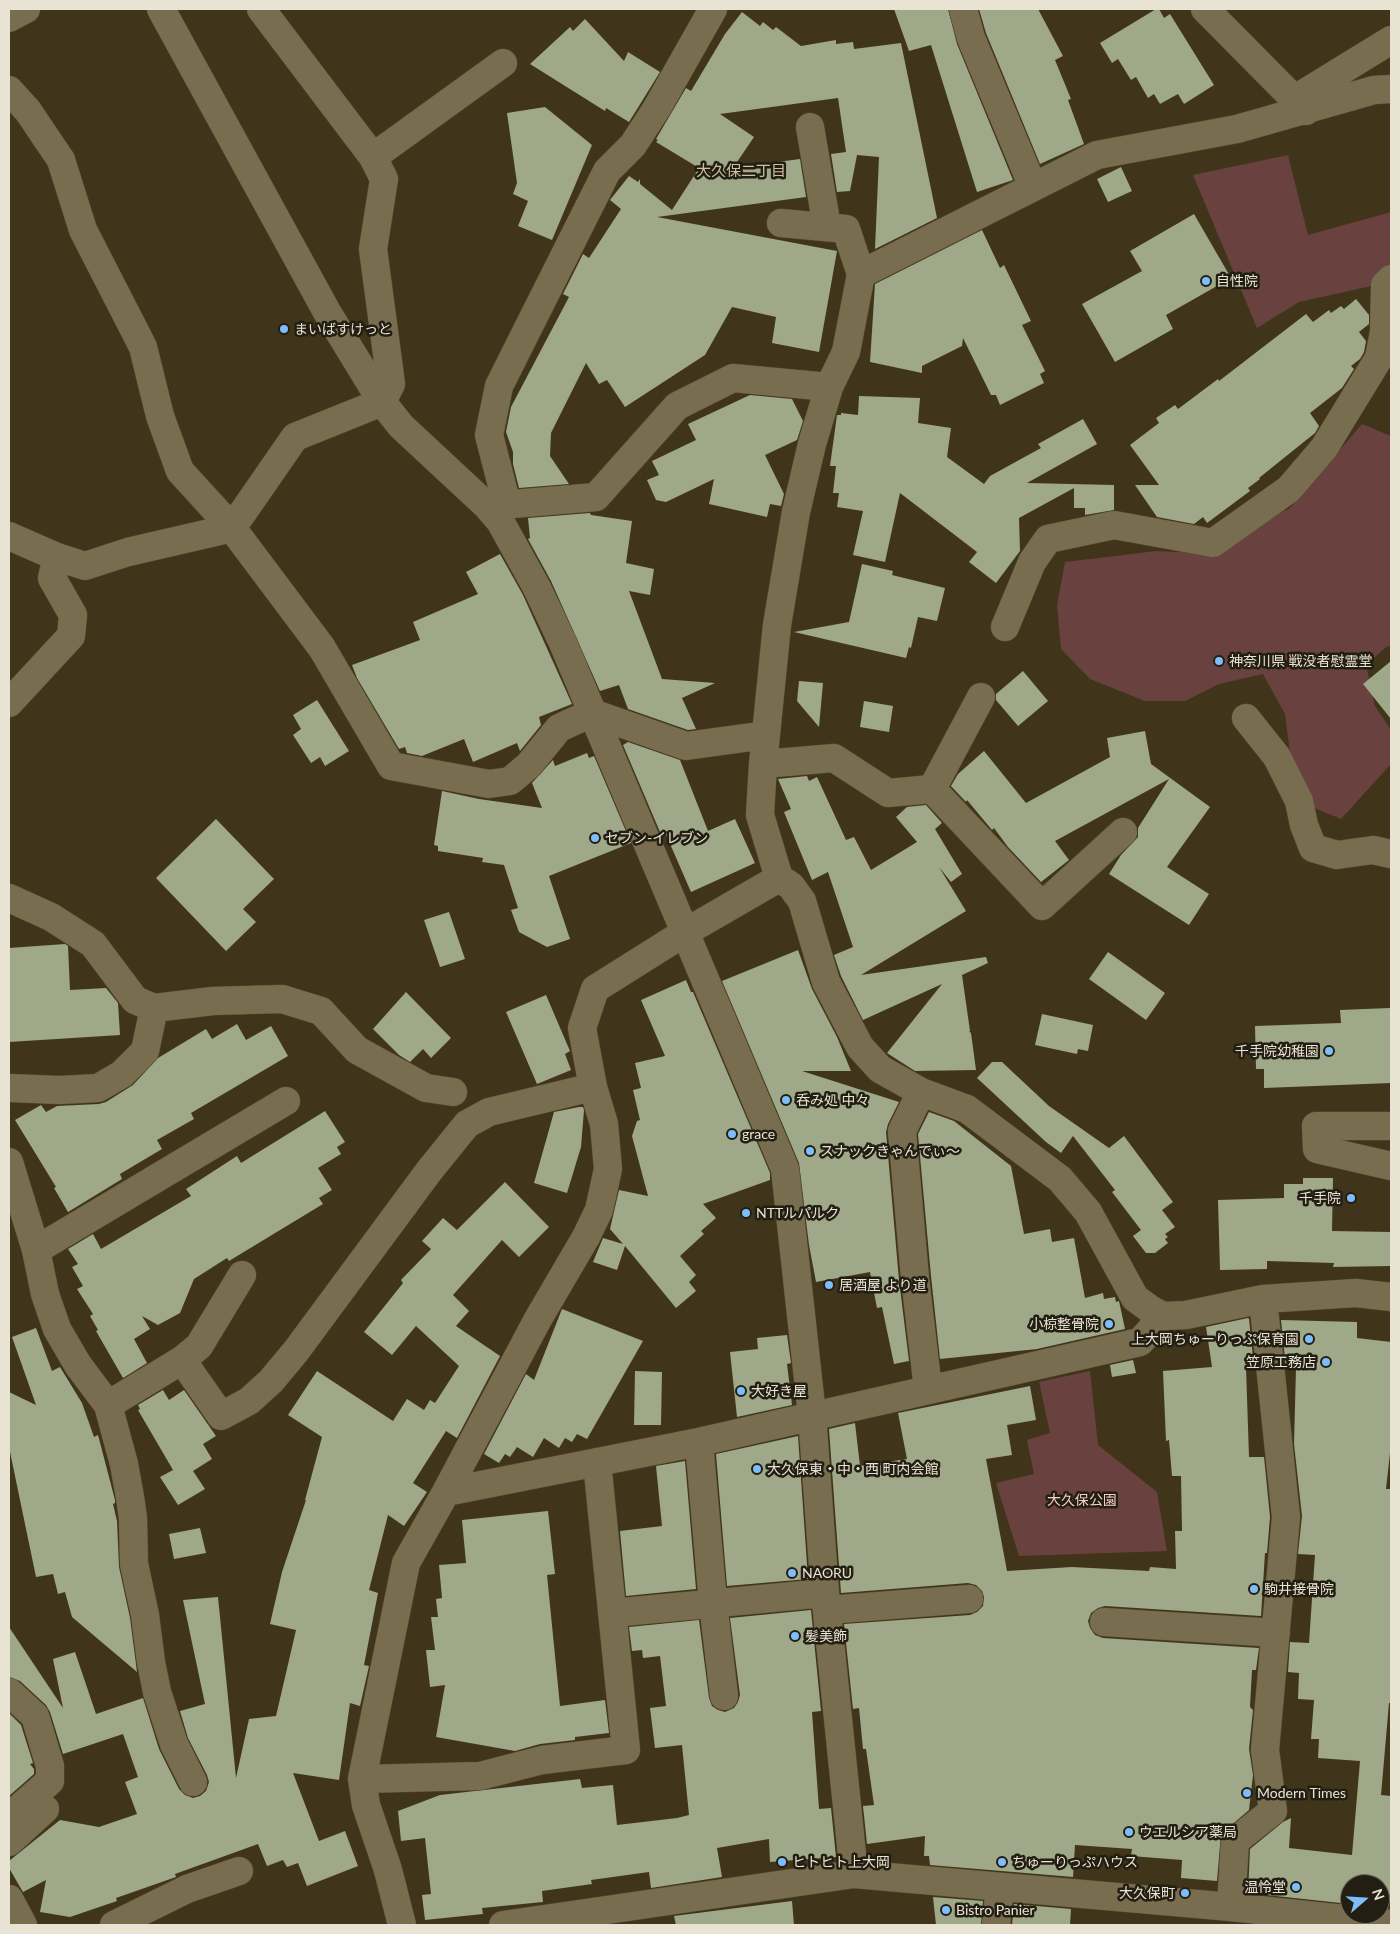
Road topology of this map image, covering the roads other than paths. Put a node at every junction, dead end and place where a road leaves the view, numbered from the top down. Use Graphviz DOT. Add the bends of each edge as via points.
graph roads {
  1 [pos="26,9"];
  2 [pos="161,9"];
  3 [pos="261,9"];
  4 [pos="713,9"];
  5 [pos="963,9"];
  6 [pos="1205,9"];
  7 [pos="9,18"];
  8 [pos="1391,40"];
  9 [pos="503,63"];
  10 [pos="1391,89"];
  11 [pos="9,90"];
  12 [pos="1301,105"];
  13 [pos="810,127"];
  14 [pos="373,157"];
  15 [pos="1033,188"];
  16 [pos="781,223"];
  17 [pos="827,227"];
  18 [pos="861,274"];
  19 [pos="1391,279"];
  20 [pos="829,387"];
  21 [pos="382,402"];
  22 [pos="497,505"];
  23 [pos="232,528"];
  24 [pos="9,536"];
  25 [pos="57,557"];
  26 [pos="1005,627"];
  27 [pos="981,697"];
  28 [pos="9,703"];
  29 [pos="592,713"];
  30 [pos="1246,718"];
  31 [pos="766,735"];
  32 [pos="763,764"];
  33 [pos="932,789"];
  34 [pos="1123,832"];
  35 [pos="1391,854"];
  36 [pos="779,878"];
  37 [pos="10,900"];
  38 [pos="684,933"];
  39 [pos="154,1008"];
  40 [pos="594,1087"];
  41 [pos="9,1088"];
  42 [pos="454,1092"];
  43 [pos="920,1092"];
  44 [pos="286,1102"];
  45 [pos="1391,1126"];
  46 [pos="1391,1166"];
  47 [pos="11,1179"];
  48 [pos="36,1250"];
  49 [pos="242,1275"];
  50 [pos="1391,1297"];
  51 [pos="1263,1299"];
  52 [pos="1163,1316"];
  53 [pos="182,1360"];
  54 [pos="928,1389"];
  55 [pos="108,1405"];
  56 [pos="812,1415"];
  57 [pos="699,1442"];
  58 [pos="597,1462"];
  59 [pos="446,1492"];
  60 [pos="969,1599"];
  61 [pos="826,1602"];
  62 [pos="713,1603"];
  63 [pos="612,1613"];
  64 [pos="1104,1622"];
  65 [pos="1276,1633"];
  66 [pos="9,1692"];
  67 [pos="724,1696"];
  68 [pos="362,1779"];
  69 [pos="193,1782"];
  70 [pos="59,1796"];
  71 [pos="9,1817"];
  72 [pos="9,1842"];
  73 [pos="239,1871"];
  74 [pos="854,1874"];
  75 [pos="1000,1887"];
  76 [pos="9,1899"];
  77 [pos="1231,1907"];
  78 [pos="1391,1924"];
  79 [pos="22,1925"];
  80 [pos="114,1925"];
  81 [pos="402,1925"];
  82 [pos="503,1925"];
  83 [pos="996,1925"];
  1 -- 7 [label="street"];
  2 -- 21 [label="street" via="327,312"];
  3 -- 14 [label="street"];
  4 -- 22 [label="street" via="633,145 607,171 499,386 489,435"];
  5 -- 15 [label="street" via="971,38"];
  6 -- 12 [label="street"];
  8 -- 12 [label="street"];
  9 -- 14 [label="street"];
  10 -- 12 [label="street"];
  11 -- 23 [label="street" via="28,111 61,160 83,230 143,347 160,416 180,471"];
  12 -- 15 [label="street" via="1237,129 1097,155"];
  13 -- 17 [label="street"];
  14 -- 21 [label="street" via="384,180 374,249 391,384"];
  15 -- 18 [label="street"];
  16 -- 17 [label="street"];
  17 -- 18 [label="street" via="846,229"];
  18 -- 20 [label="street" via="846,352"];
  19 -- 26 [label="street" via="1386,285 1379,358 1324,448 1289,489 1213,543 1114,525 1048,539 1032,562"];
  20 -- 22 [label="street" via="733,378 677,406 596,497"];
  20 -- 31 [label="street" via="796,512 777,626"];
  21 -- 22 [label="street" via="401,426"];
  21 -- 23 [label="street" via="295,437"];
  22 -- 29 [label="street" via="500,521 537,588"];
  23 -- 25 [label="street" via="128,552 85,566"];
  23 -- 29 [label="street" via="322,648 391,766 489,784 510,781 529,765 559,728"];
  24 -- 25 [label="street"];
  25 -- 28 [label="street" via="52,578 73,615 71,636"];
  27 -- 33 [label="street"];
  29 -- 31 [label="street" via="686,746"];
  29 -- 38 [label="street"];
  30 -- 35 [label="street" via="1277,757 1299,801 1313,848 1337,854 1373,850"];
  31 -- 32 [label="street"];
  32 -- 33 [label="street" via="834,758 888,793"];
  32 -- 36 [label="street" via="760,815"];
  33 -- 34 [label="street" via="1042,906"];
  36 -- 38 [label="street"];
  36 -- 43 [label="street" via="791,886 802,901 826,982 860,1047 880,1069"];
  37 -- 39 [label="street" via="51,917 93,944 135,1000"];
  38 -- 40 [label="street" via="595,989 582,1028"];
  38 -- 56 [label="street" via="784,1169"];
  39 -- 41 [label="street" via="145,1051 122,1074 98,1088"];
  39 -- 42 [label="street" via="214,1001 282,999 321,1011 357,1050 426,1088"];
  40 -- 53 [label="street" via="489,1112 467,1124 296,1351 271,1381 249,1400 222,1416"];
  40 -- 59 [label="street" via="604,1124 608,1169 599,1210"];
  43 -- 52 [label="street" via="967,1109 1060,1179 1088,1212 1136,1298"];
  43 -- 54 [label="street" via="902,1131"];
  44 -- 48 [label="street"];
  45 -- 46 [label="street" via="1316,1126 1317,1149"];
  47 -- 48 [label="street"];
  48 -- 55 [label="street" via="45,1294 57,1329 78,1365"];
  49 -- 53 [label="street" via="199,1346"];
  50 -- 51 [label="street" via="1356,1293"];
  51 -- 52 [label="street" via="1186,1315"];
  51 -- 65 [label="street" via="1286,1517"];
  52 -- 54 [label="street" via="1140,1342"];
  53 -- 55 [label="street"];
  54 -- 56 [label="street"];
  55 -- 69 [label="street" via="130,1497 134,1564 157,1692 174,1744"];
  56 -- 57 [label="street"];
  56 -- 61 [label="street"];
  57 -- 58 [label="street"];
  57 -- 62 [label="street"];
  58 -- 59 [label="street"];
  58 -- 63 [label="street"];
  59 -- 68 [label="street" via="406,1563"];
  60 -- 61 [label="street"];
  61 -- 62 [label="street"];
  61 -- 74 [label="street"];
  62 -- 63 [label="street"];
  62 -- 67 [label="street"];
  63 -- 68 [label="street" via="626,1750 542,1760 480,1776"];
  64 -- 65 [label="street"];
  65 -- 77 [label="street" via="1265,1750 1273,1811 1235,1841"];
  66 -- 71 [label="street" via="35,1716 50,1766 50,1781"];
  68 -- 81 [label="street" via="366,1805"];
  70 -- 72 [label="street"];
  73 -- 80 [label="street" via="187,1889"];
  74 -- 75 [label="street"];
  74 -- 82 [label="street"];
  75 -- 77 [label="street"];
  75 -- 83 [label="street"];
  76 -- 79 [label="street"];
  77 -- 78 [label="street"];
}
